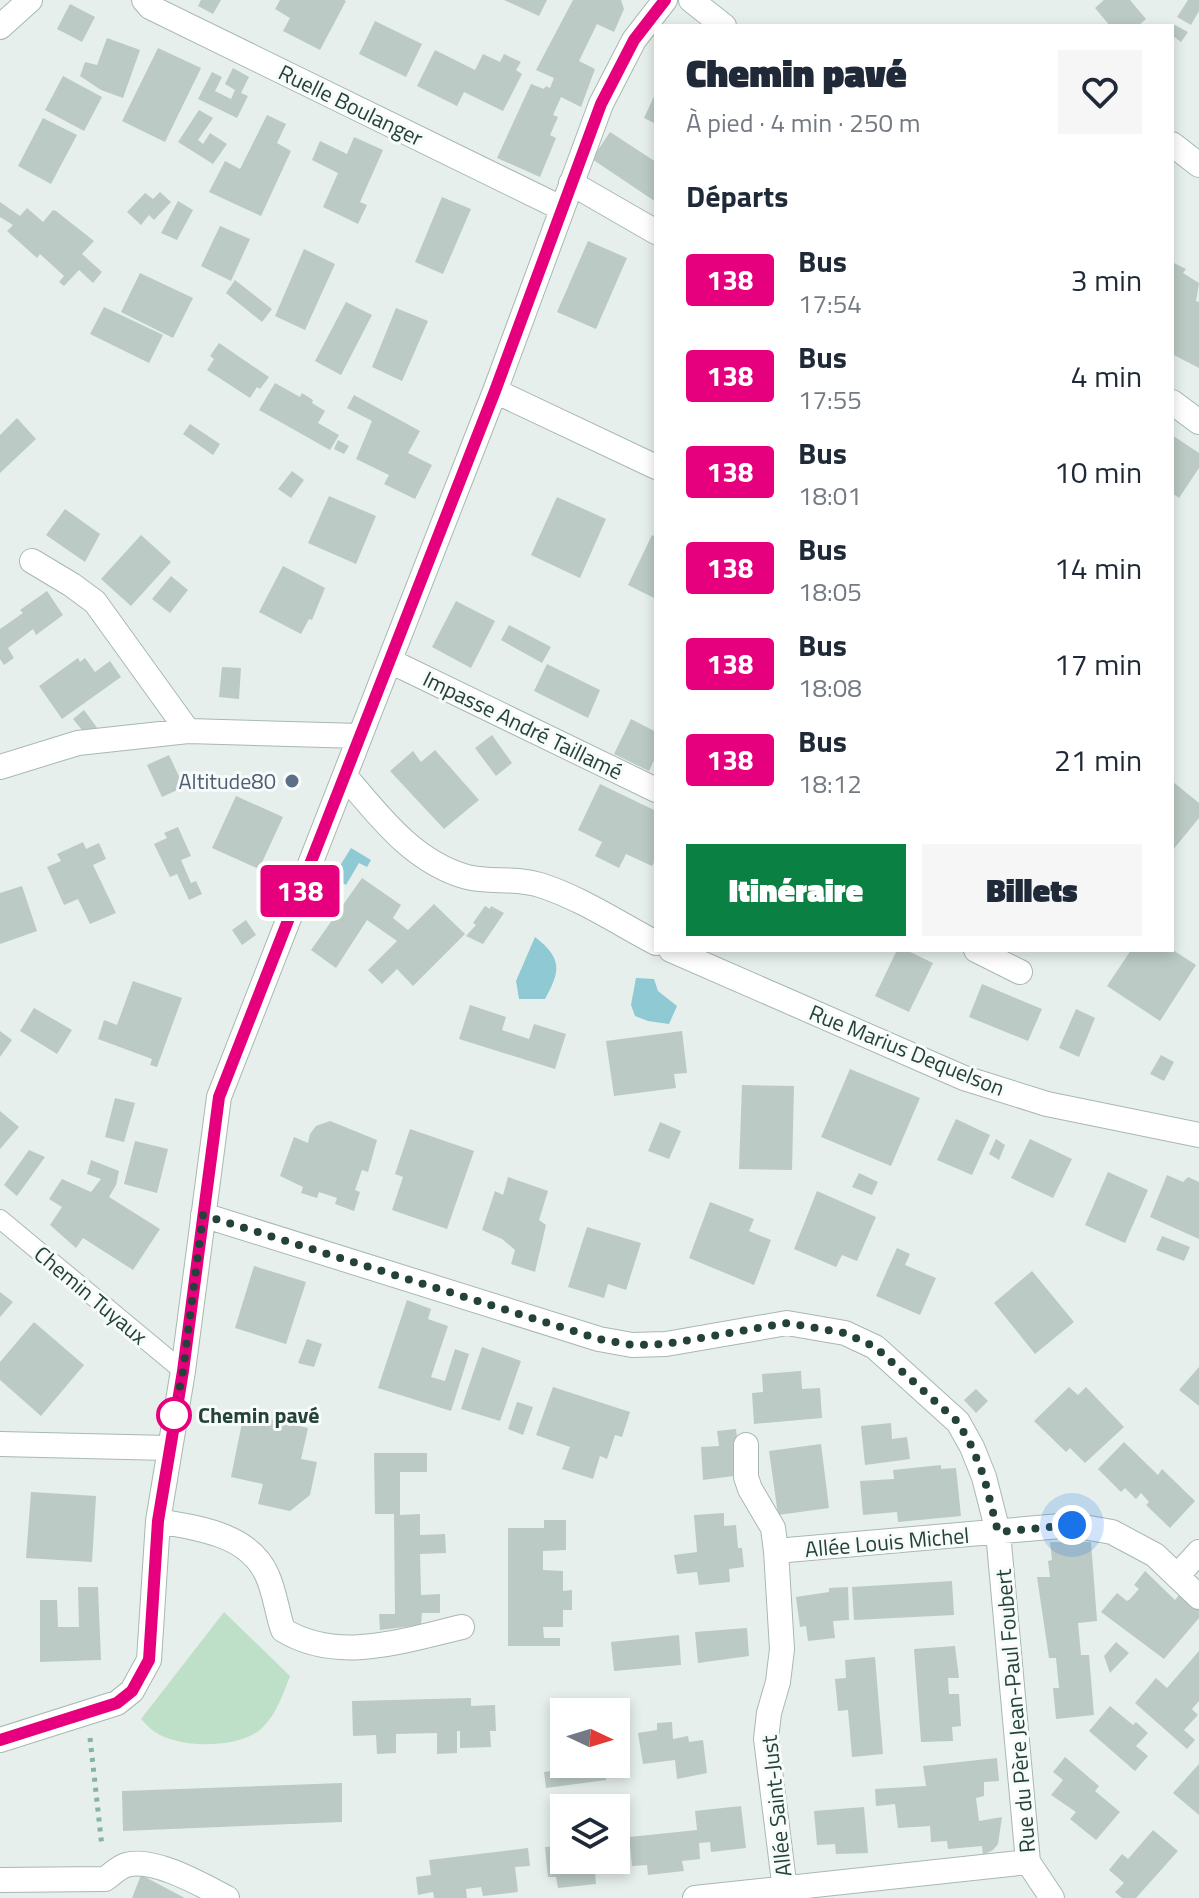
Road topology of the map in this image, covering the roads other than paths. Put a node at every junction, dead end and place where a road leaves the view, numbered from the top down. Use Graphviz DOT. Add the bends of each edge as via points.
graph roads {
  1 [pos="30,0"];
  2 [pos="144,0"];
  3 [pos="665,0"];
  4 [pos="691,0"];
  5 [pos="721,24"];
  6 [pos="0,27"];
  7 [pos="1174,146"];
  8 [pos="1199,165"];
  9 [pos="571,183"];
  10 [pos="561,208"];
  11 [pos="654,231"];
  12 [pos="495,391"];
  13 [pos="1174,403"];
  14 [pos="1199,422"];
  15 [pos="654,466"];
  16 [pos="32,561"];
  17 [pos="390,661"];
  18 [pos="188,731"];
  19 [pos="360,736"];
  20 [pos="0,767"];
  21 [pos="345,776"];
  22 [pos="654,789"];
  23 [pos="654,942"];
  24 [pos="676,952"];
  25 [pos="980,952"];
  26 [pos="1020,972"];
  27 [pos="1199,1135"];
  28 [pos="203,1215"];
  29 [pos="0,1219"];
  30 [pos="183,1371"];
  31 [pos="0,1444"];
  32 [pos="746,1445"];
  33 [pos="168,1448"];
  34 [pos="158,1521"];
  35 [pos="998,1532"];
  36 [pos="776,1551"];
  37 [pos="1199,1552"];
  38 [pos="1177,1576"];
  39 [pos="1199,1597"];
  40 [pos="462,1627"];
  41 [pos="0,1740"];
  42 [pos="1028,1862"];
  43 [pos="0,1880"];
  44 [pos="108,1889"];
  45 [pos="785,1893"];
  46 [pos="227,1898"];
  47 [pos="695,1898"];
  48 [pos="1052,1898"];
  1 -- 6 [label="street"];
  2 -- 10 [label="street, Ruelle Boulanger"];
  3 -- 9 [label="street" via="627,53"];
  4 -- 5 [label="street"];
  7 -- 8 [label="street"];
  9 -- 10 [label="street"];
  9 -- 11 [label="street"];
  10 -- 12 [label="street"];
  12 -- 15 [label="street"];
  12 -- 17 [label="street"];
  13 -- 14 [label="street"];
  16 -- 18 [label="street" via="95,602"];
  17 -- 19 [label="street"];
  17 -- 22 [label="street, Impasse André Taillamé"];
  18 -- 19 [label="street"];
  18 -- 20 [label="street" via="78,743"];
  19 -- 21 [label="street"];
  21 -- 23 [label="street" via="397,837 433,862 468,877 535,883 563,892"];
  21 -- 28 [label="street" via="219,1097"];
  24 -- 27 [label="street, Rue Marius Dequelson" via="964,1078 1047,1104"];
  25 -- 26 [label="street"];
  28 -- 30 [label="street"];
  28 -- 35 [label="street, Rue du Père Jean-Paul Foubert" via="599,1339 666,1344 787,1323 845,1333 875,1347 958,1422 984,1477"];
  29 -- 30 [label="lane, Chemin Tuyaux"];
  30 -- 33 [label="street"];
  31 -- 33 [label="street"];
  32 -- 36 [label="street, Allée Saint-Just" via="746,1477 773,1528"];
  33 -- 34 [label="street"];
  34 -- 40 [label="street" via="228,1538 252,1552 268,1575 283,1630 302,1642 357,1648"];
  34 -- 41 [label="street" via="149,1660 132,1691 117,1703"];
  35 -- 36 [label="street, Allée Louis Michel"];
  35 -- 38 [label="street, Allée Louis Michel" via="1072,1525 1112,1532 1155,1555"];
  35 -- 42 [label="street, Rue du Père Jean-Paul Foubert"];
  36 -- 45 [label="street, Allée Saint-Just" via="782,1649 766,1739"];
  37 -- 38 [label="street"];
  38 -- 39 [label="street, Allée Louis Michel"];
  42 -- 45 [label="street"];
  42 -- 48 [label="street, Rue du Père Jean-Paul Foubert"];
  43 -- 44 [label="street"];
  44 -- 46 [label="street" via="125,1865 146,1865"];
  45 -- 47 [label="street"];
}
